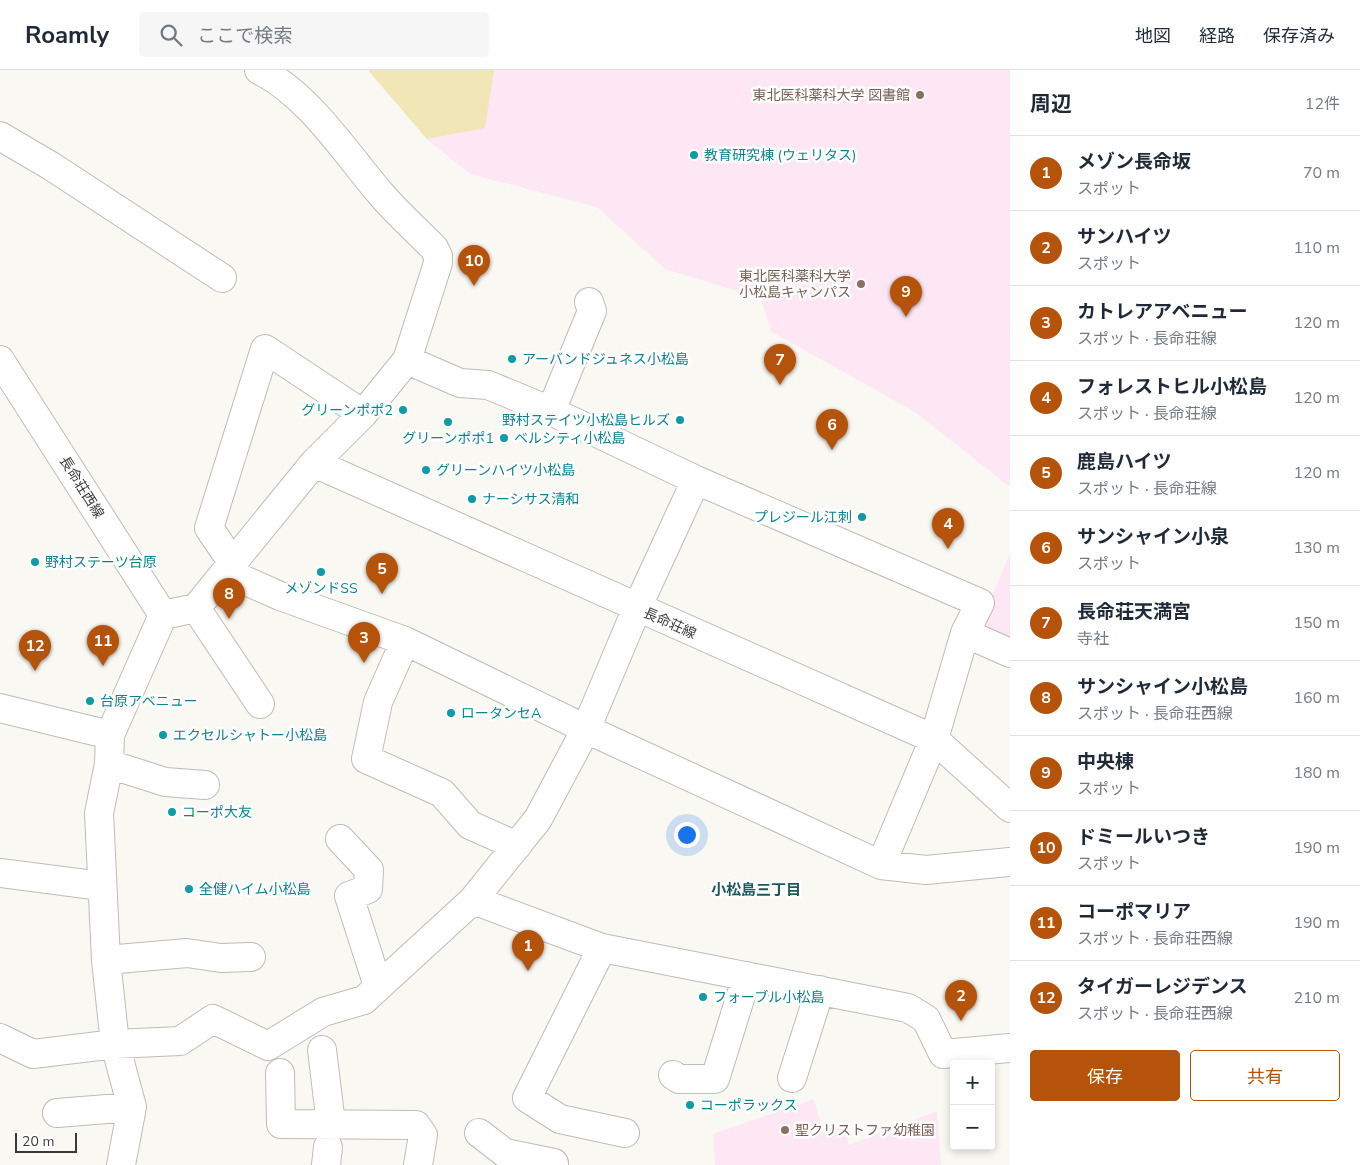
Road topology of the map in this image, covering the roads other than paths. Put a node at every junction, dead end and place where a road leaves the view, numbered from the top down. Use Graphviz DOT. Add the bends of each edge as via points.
graph roads {
  1 [pos="260,70"];
  2 [pos="0,136"];
  3 [pos="222,278"];
  4 [pos="589,302"];
  5 [pos="0,360"];
  6 [pos="407,360"];
  7 [pos="9,392"];
  8 [pos="551,411"];
  9 [pos="363,414"];
  10 [pos="314,463"];
  11 [pos="696,480"];
  12 [pos="229,567"];
  13 [pos="196,608"];
  14 [pos="637,608"];
  15 [pos="163,616"];
  16 [pos="965,632"];
  17 [pos="405,641"];
  18 [pos="1010,653"];
  19 [pos="260,704"];
  20 [pos="0,708"];
  21 [pos="586,729"];
  22 [pos="110,735"];
  23 [pos="934,739"];
  24 [pos="109,764"];
  25 [pos="205,785"];
  26 [pos="1010,808"];
  27 [pos="340,839"];
  28 [pos="516,846"];
  29 [pos="1010,862"];
  30 [pos="881,865"];
  31 [pos="0,873"];
  32 [pos="101,886"];
  33 [pos="473,900"];
  34 [pos="602,948"];
  35 [pos="251,957"];
  36 [pos="106,960"];
  37 [pos="747,976"];
  38 [pos="378,986"];
  39 [pos="820,990"];
  40 [pos="0,1038"];
  41 [pos="115,1044"];
  42 [pos="1010,1048"];
  43 [pos="322,1050"];
  44 [pos="280,1073"];
  45 [pos="673,1075"];
  46 [pos="792,1078"];
  47 [pos="132,1107"];
  48 [pos="57,1112"];
  49 [pos="479,1133"];
  50 [pos="625,1133"];
  51 [pos="328,1145"];
  52 [pos="121,1165"];
  53 [pos="418,1165"];
  54 [pos="554,1165"];
  1 -- 6 [label="street" via="277,79 318,118 382,195 434,248 438,256"];
  2 -- 3 [label="street"];
  4 -- 8 [label="street" via="592,312"];
  5 -- 7 [label="street, 長命荘西線"];
  6 -- 8 [label="street" via="460,383 488,385"];
  6 -- 9 [label="street"];
  7 -- 15 [label="street, 長命荘西線"];
  8 -- 11 [label="street"];
  9 -- 10 [label="street"];
  9 -- 12 [label="street" via="265,350 209,528"];
  10 -- 12 [label="street"];
  10 -- 14 [label="street, 長命荘線"];
  11 -- 14 [label="street"];
  11 -- 16 [label="street" via="980,602"];
  12 -- 13 [label="street"];
  12 -- 17 [label="street" via="280,596"];
  13 -- 15 [label="street"];
  13 -- 19 [label="street"];
  14 -- 21 [label="street"];
  14 -- 23 [label="street, 長命荘線"];
  15 -- 22 [label="street"];
  16 -- 18 [label="street"];
  16 -- 23 [label="street"];
  17 -- 21 [label="street"];
  17 -- 28 [label="street" via="378,702 366,759 442,792 470,825"];
  20 -- 22 [label="street"];
  21 -- 28 [label="street" via="538,819"];
  21 -- 30 [label="street"];
  22 -- 24 [label="street"];
  23 -- 26 [label="street, 長命荘線"];
  23 -- 30 [label="street"];
  24 -- 25 [label="street" via="165,782"];
  24 -- 32 [label="street" via="99,814"];
  27 -- 38 [label="street" via="369,870 368,889 349,896"];
  28 -- 33 [label="street"];
  29 -- 30 [label="street" via="926,870"];
  31 -- 32 [label="street"];
  32 -- 36 [label="street"];
  33 -- 34 [label="street"];
  33 -- 38 [label="street"];
  34 -- 37 [label="street"];
  34 -- 50 [label="street" via="527,1098 560,1120"];
  35 -- 36 [label="street" via="221,958 187,953"];
  36 -- 41 [label="street"];
  37 -- 39 [label="street"];
  37 -- 45 [label="street" via="715,1079 679,1079"];
  38 -- 41 [label="street" via="364,1000 322,1012 268,1046 213,1019 180,1041"];
  39 -- 42 [label="street" via="908,1008 926,1019 943,1054"];
  39 -- 46 [label="street"];
  40 -- 41 [label="street" via="33,1054"];
  41 -- 47 [label="street"];
  43 -- 51 [label="street"];
  44 -- 51 [label="street" via="281,1124"];
  47 -- 48 [label="street"];
  47 -- 52 [label="street"];
  49 -- 54 [label="street" via="505,1153"];
  51 -- 53 [label="street" via="416,1125 422,1135"];
}
